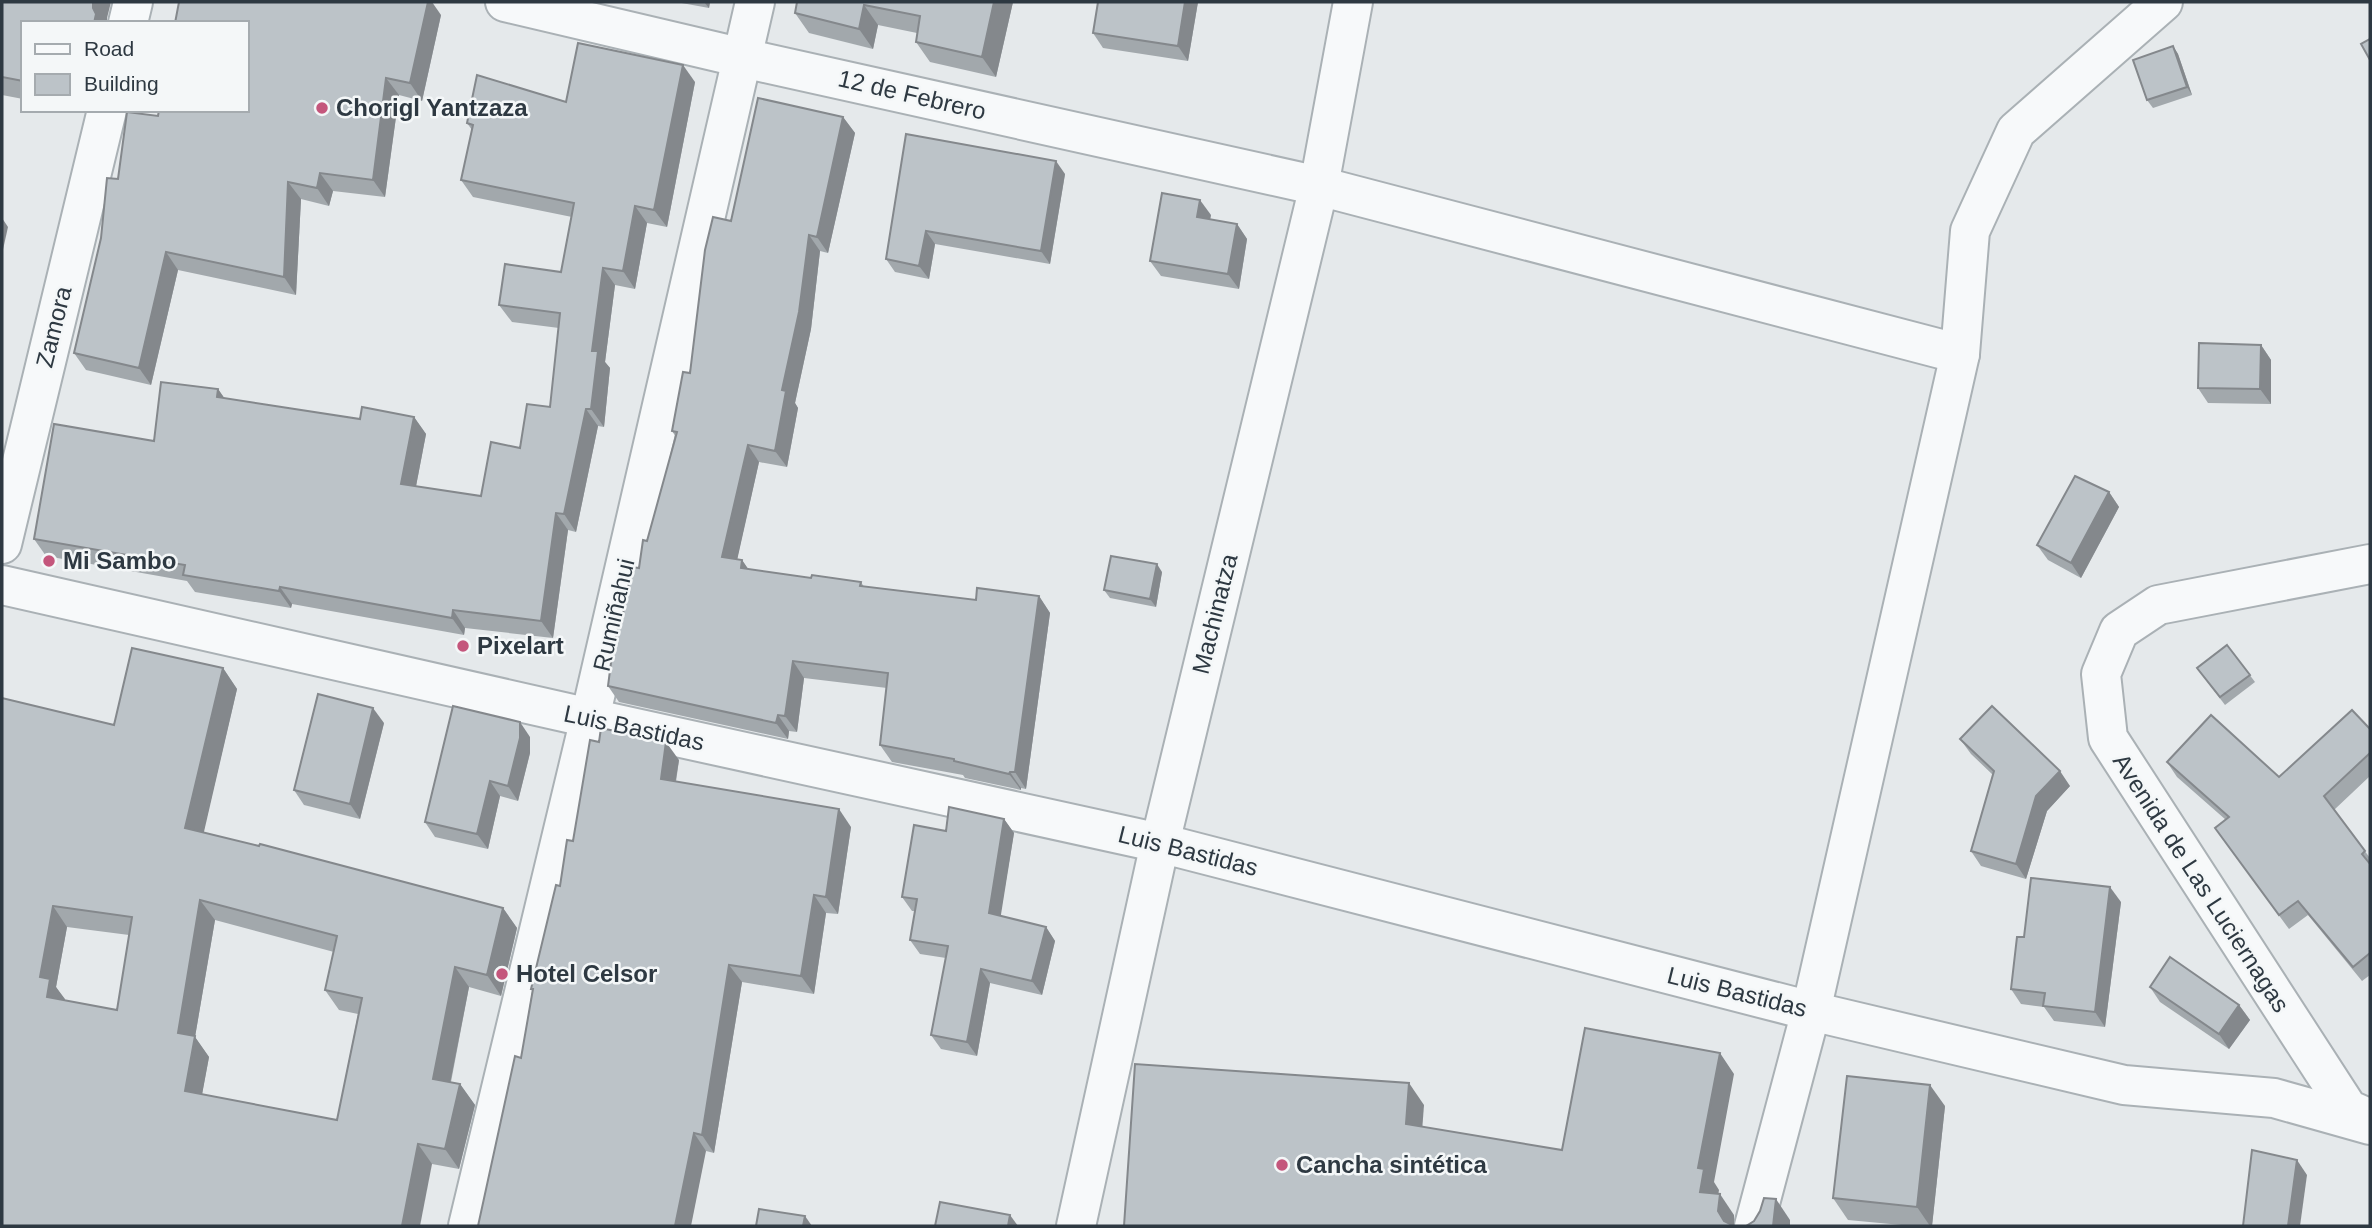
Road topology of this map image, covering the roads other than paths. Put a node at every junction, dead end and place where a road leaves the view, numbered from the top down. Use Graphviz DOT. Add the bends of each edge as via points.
graph roads {
  1 [pos="133,2"];
  2 [pos="505,2"];
  3 [pos="755,2"];
  4 [pos="1353,2"];
  5 [pos="2163,2"];
  6 [pos="128,21"];
  7 [pos="743,58"];
  8 [pos="107,112"];
  9 [pos="1319,186"];
  10 [pos="1960,354"];
  11 [pos="2,544"];
  12 [pos="2370,564"];
  13 [pos="2,585"];
  14 [pos="590,718"];
  15 [pos="1160,843"];
  16 [pos="1811,1011"];
  17 [pos="2370,1119"];
  18 [pos="2370,1125"];
  19 [pos="468,1226"];
  20 [pos="1076,1226"];
  21 [pos="1754,1226"];
  1 -- 6 [label="street"];
  2 -- 7 [label="street, 12 de Febrero"];
  3 -- 7 [label="street, Rumiñahui"];
  4 -- 9 [label="street, Machinatza"];
  5 -- 10 [label="street" via="2016,131 1970,231"];
  7 -- 9 [label="street, 12 de Febrero"];
  7 -- 14 [label="street, Rumiñahui"];
  8 -- 11 [label="street, Zamora"];
  9 -- 10 [label="street, 12 de Febrero"];
  9 -- 15 [label="street, Machinatza"];
  10 -- 16 [label="street"];
  12 -- 17 [label="street, Avenida de Las Luciernagas" via="2158,605 2119,631 2101,674 2108,738 2348,1109"];
  13 -- 14 [label="street, Luis Bastidas"];
  14 -- 15 [label="street, Luis Bastidas"];
  14 -- 19 [label="street, Rumiñahui"];
  15 -- 16 [label="street, Luis Bastidas"];
  15 -- 20 [label="street, Machinatza"];
  16 -- 18 [label="street, Luis Bastidas" via="2124,1085 2274,1098"];
  16 -- 21 [label="street"];
}
